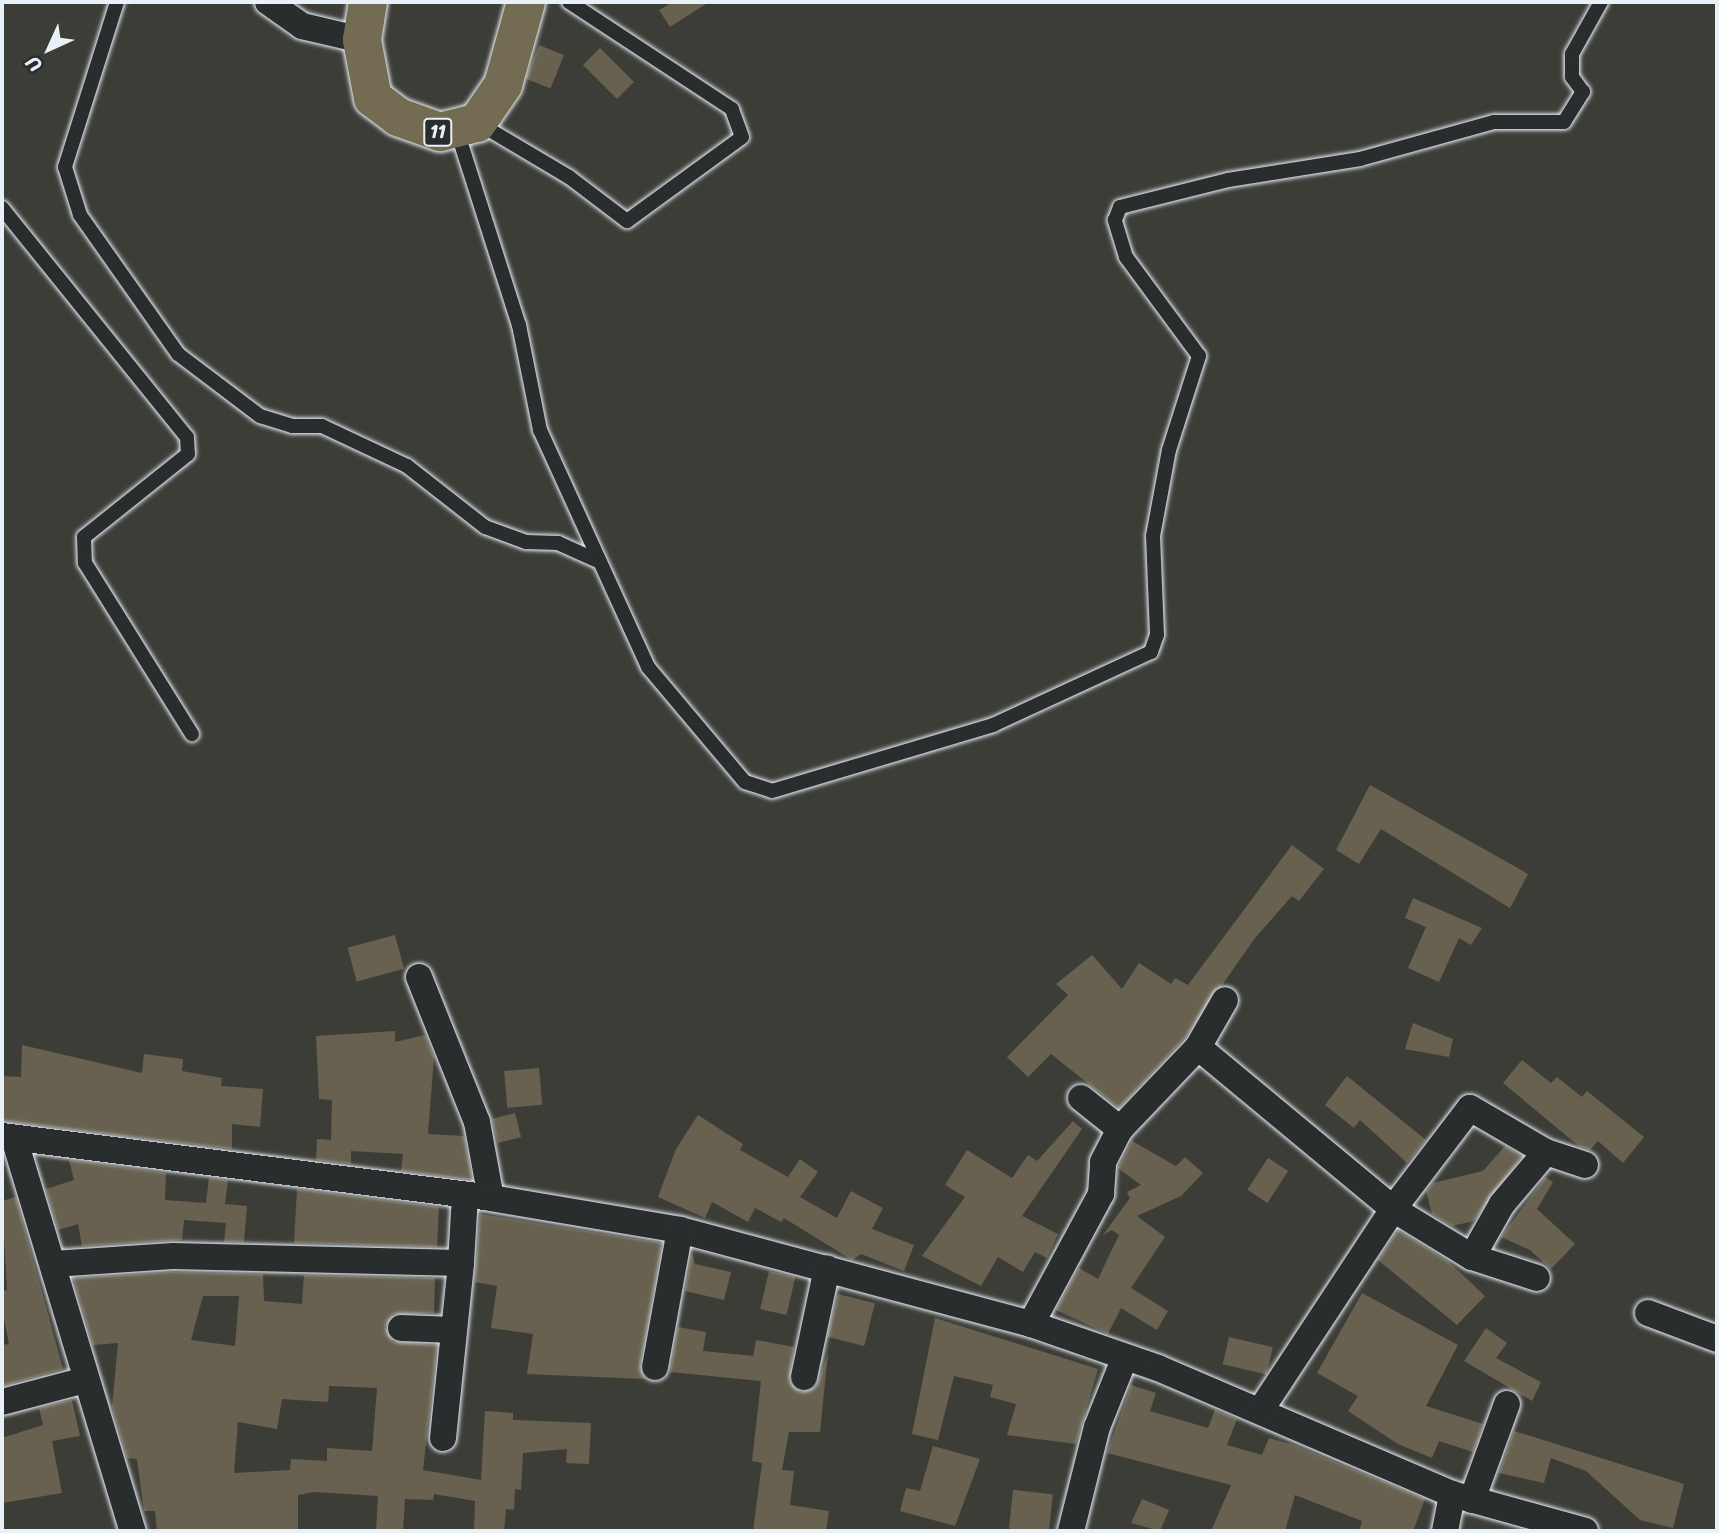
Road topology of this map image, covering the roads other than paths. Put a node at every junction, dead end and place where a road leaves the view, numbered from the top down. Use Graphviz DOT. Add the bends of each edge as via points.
graph roads {
  1 [pos="117,2"];
  2 [pos="268,2"];
  3 [pos="368,2"];
  4 [pos="526,2"];
  5 [pos="569,2"];
  6 [pos="1601,2"];
  7 [pos="362,40"];
  8 [pos="466,126"];
  9 [pos="2,208"];
  10 [pos="600,562"];
  11 [pos="192,734"];
  12 [pos="419,977"];
  13 [pos="1225,1000"];
  14 [pos="1198,1047"];
  15 [pos="1081,1098"];
  16 [pos="1119,1129"];
  17 [pos="8,1137"];
  18 [pos="1546,1152"];
  19 [pos="1585,1165"];
  20 [pos="478,1197"];
  21 [pos="1393,1209"];
  22 [pos="680,1230"];
  23 [pos="1472,1257"];
  24 [pos="461,1263"];
  25 [pos="54,1264"];
  26 [pos="827,1268"];
  27 [pos="1537,1278"];
  28 [pos="1648,1313"];
  29 [pos="1031,1324"];
  30 [pos="401,1328"];
  31 [pos="454,1330"];
  32 [pos="1717,1339"];
  33 [pos="1125,1357"];
  34 [pos="655,1367"];
  35 [pos="804,1377"];
  36 [pos="85,1380"];
  37 [pos="2,1402"];
  38 [pos="1507,1404"];
  39 [pos="1260,1411"];
  40 [pos="443,1438"];
  41 [pos="1462,1497"];
  42 [pos="1573,1529"];
  43 [pos="133,1531"];
  44 [pos="1071,1531"];
  45 [pos="1445,1531"];
  1 -- 10 [label="lane" via="65,167 80,215 178,354 260,416 292,426 322,426 407,466 485,527 526,542 558,543"];
  2 -- 7 [label="street" via="302,26"];
  3 -- 7 [label="highway, 11"];
  4 -- 8 [label="highway, 11" via="503,85"];
  5 -- 8 [label="lane" via="733,109 742,138 627,220 569,177"];
  6 -- 10 [label="lane" via="1572,54 1572,77 1583,92 1564,121 1494,121 1360,159 1228,180 1120,207 1115,220 1126,257 1199,356 1169,450 1153,536 1157,635 1136,663 993,725 772,791 745,782 648,667"];
  7 -- 8 [label="highway, 11" via="373,97 424,129"];
  8 -- 10 [label="lane" via="519,325 540,430"];
  9 -- 11 [label="lane" via="187,437 188,454 84,537 85,563"];
  12 -- 20 [label="street" via="477,1122"];
  13 -- 14 [label="street"];
  14 -- 16 [label="street"];
  14 -- 21 [label="street"];
  15 -- 16 [label="street"];
  16 -- 29 [label="street" via="1103,1163 1101,1194"];
  17 -- 20 [label="street"];
  17 -- 25 [label="street"];
  18 -- 19 [label="street"];
  18 -- 21 [label="street" via="1470,1108"];
  18 -- 23 [label="street" via="1502,1204"];
  20 -- 22 [label="street"];
  20 -- 24 [label="street"];
  21 -- 23 [label="street"];
  21 -- 39 [label="street"];
  22 -- 26 [label="street"];
  22 -- 34 [label="street"];
  23 -- 27 [label="street"];
  24 -- 25 [label="street" via="173,1256"];
  24 -- 31 [label="street"];
  25 -- 36 [label="street"];
  26 -- 29 [label="street"];
  26 -- 35 [label="street"];
  28 -- 32 [label="street"];
  29 -- 33 [label="street"];
  30 -- 31 [label="street"];
  31 -- 40 [label="street"];
  33 -- 39 [label="street"];
  33 -- 44 [label="street" via="1097,1427"];
  36 -- 37 [label="street"];
  36 -- 43 [label="street"];
  38 -- 41 [label="street"];
  39 -- 41 [label="street"];
  41 -- 42 [label="street"];
  41 -- 45 [label="street"];
}
